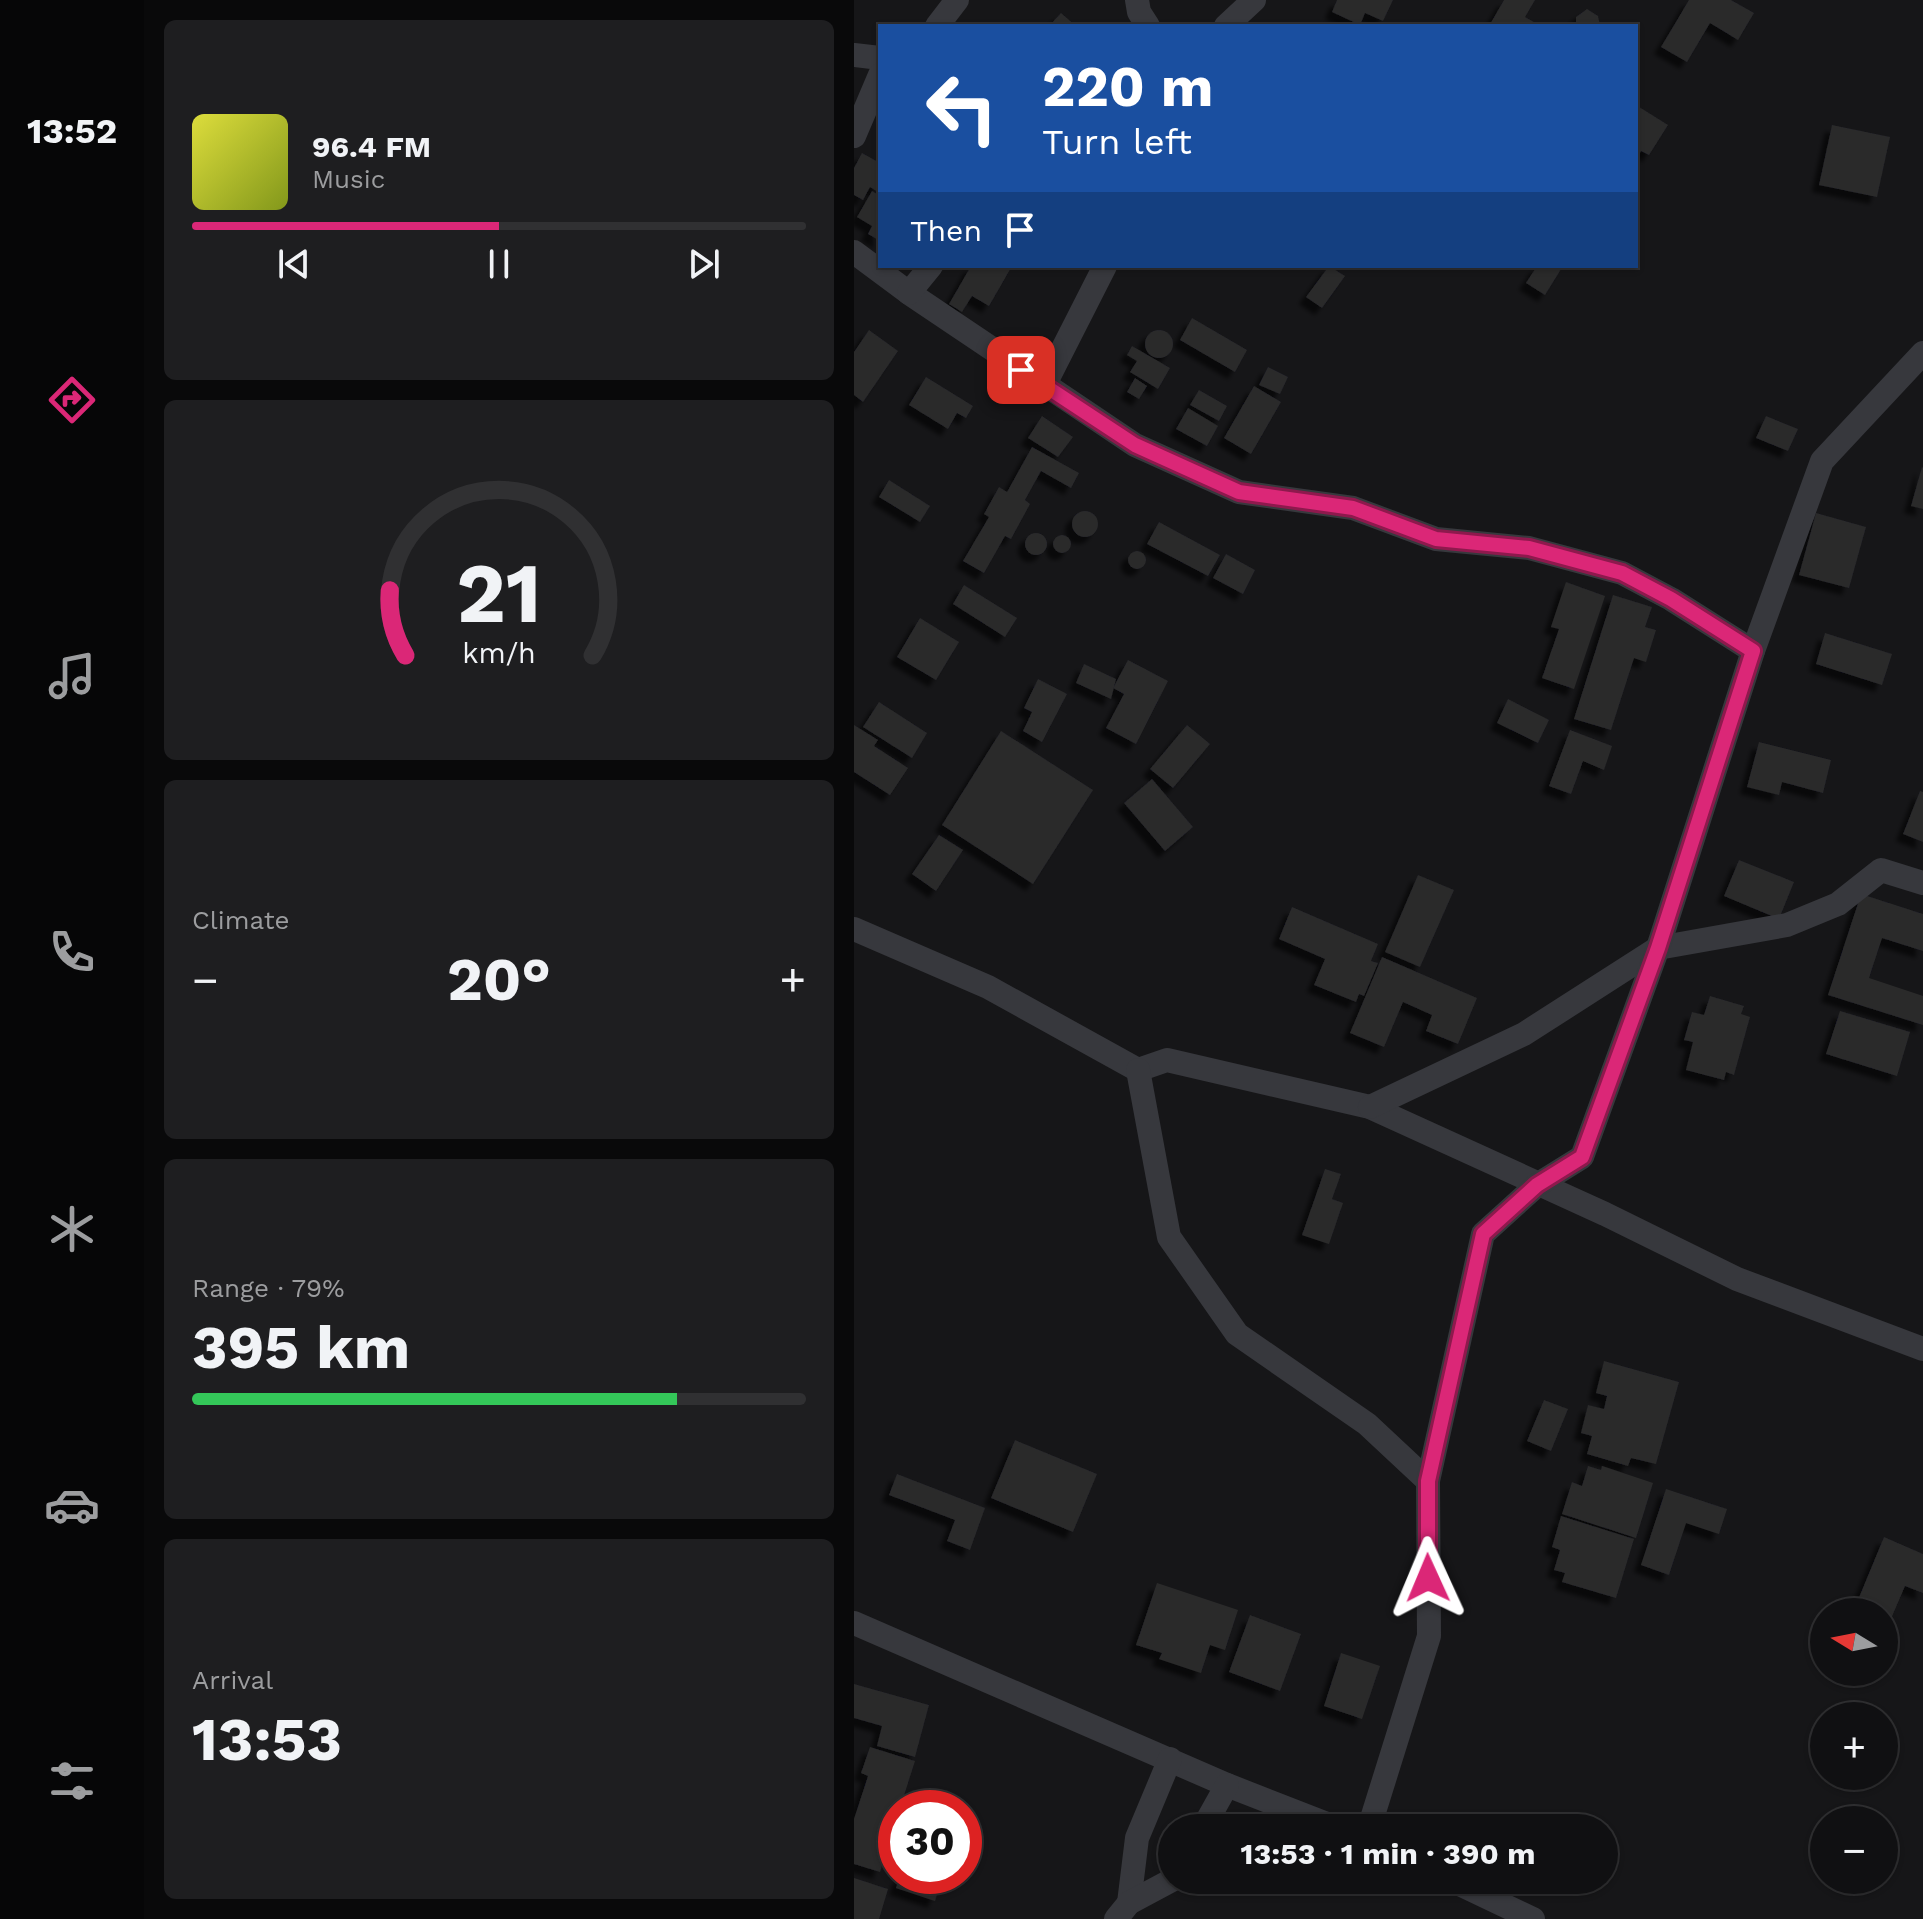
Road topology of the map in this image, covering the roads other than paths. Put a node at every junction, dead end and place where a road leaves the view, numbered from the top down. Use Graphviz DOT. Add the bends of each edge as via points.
graph roads {
  1 [pos="957,0"];
  2 [pos="1254,0"];
  3 [pos="939,24"];
  4 [pos="1228,24"];
  5 [pos="854,55"];
  6 [pos="878,58"];
  7 [pos="878,80"];
  8 [pos="854,136"];
  9 [pos="854,252"];
  10 [pos="929,268"];
  11 [pos="1104,268"];
  12 [pos="909,293"];
  13 [pos="1923,353"];
  14 [pos="1044,386"];
  15 [pos="1753,651"];
  16 [pos="1923,883"];
  17 [pos="854,929"];
  18 [pos="1658,948"];
  19 [pos="1138,1070"];
  20 [pos="1370,1107"];
  21 [pos="1537,1185"];
  22 [pos="1923,1349"];
  23 [pos="1428,1481"];
  24 [pos="854,1623"];
  25 [pos="1170,1759"];
  26 [pos="1227,1785"];
  27 [pos="1211,1814"];
  28 [pos="1301,1814"];
  29 [pos="1373,1814"];
  30 [pos="1158,1889"];
  31 [pos="1480,1894"];
  32 [pos="1122,1911"];
  33 [pos="1533,1919"];
  1 -- 3 [label="street"];
  2 -- 4 [label="street"];
  5 -- 6 [label="street"];
  7 -- 8 [label="street"];
  9 -- 12 [label="street"];
  10 -- 12 [label="street"];
  11 -- 14 [label="street"];
  12 -- 14 [label="street"];
  13 -- 15 [label="street" via="1822,461"];
  14 -- 15 [label="street" via="1135,445 1239,492 1353,508 1436,539 1529,548 1622,573"];
  15 -- 18 [label="street"];
  16 -- 18 [label="street" via="1881,870 1838,904 1787,925"];
  17 -- 19 [label="street" via="988,987"];
  18 -- 20 [label="street" via="1524,1034"];
  18 -- 21 [label="street" via="1582,1157"];
  19 -- 20 [label="street" via="1167,1060"];
  19 -- 23 [label="street" via="1169,1237 1237,1334 1367,1424"];
  20 -- 21 [label="street"];
  21 -- 22 [label="street" via="1737,1279"];
  21 -- 23 [label="street" via="1483,1234"];
  23 -- 29 [label="street" via="1429,1636"];
  24 -- 25 [label="street"];
  25 -- 26 [label="street"];
  25 -- 32 [label="street" via="1137,1838"];
  26 -- 27 [label="street"];
  26 -- 28 [label="street"];
  30 -- 32 [label="street"];
  31 -- 33 [label="street"];
}
